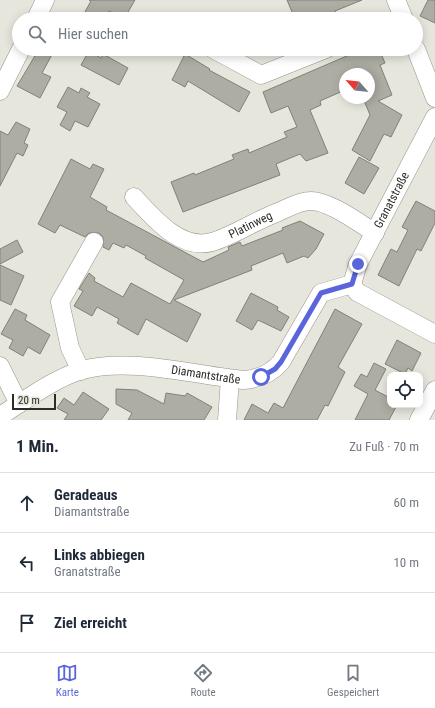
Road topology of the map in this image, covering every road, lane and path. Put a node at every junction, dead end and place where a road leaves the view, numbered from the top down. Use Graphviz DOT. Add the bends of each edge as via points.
graph roads {
  1 [pos="45,0"];
  2 [pos="396,0"];
  3 [pos="39,12"];
  4 [pos="400,12"];
  5 [pos="18,56"];
  6 [pos="226,56"];
  7 [pos="308,56"];
  8 [pos="419,56"];
  9 [pos="0,91"];
  10 [pos="435,98"];
  11 [pos="435,117"];
  12 [pos="134,197"];
  13 [pos="375,233"];
  14 [pos="94,242"];
  15 [pos="352,284"];
  16 [pos="435,334"];
  17 [pos="0,366"];
  18 [pos="81,371"];
  19 [pos="230,379"];
  20 [pos="435,390"];
  21 [pos="19,404"];
  22 [pos="0,416"];
  23 [pos="227,420"];
  24 [pos="419,420"];
  1 -- 3 [label="street"];
  2 -- 4 [label="street"];
  5 -- 9 [label="street"];
  6 -- 7 [label="street" via="261,75"];
  8 -- 10 [label="street"];
  11 -- 13 [label="street, Granatstraße"];
  12 -- 13 [label="street, Platinweg" via="162,227 184,240 200,243 211,242 263,218 310,201 328,205"];
  13 -- 15 [label="street, Granatstraße" via="358,264"];
  14 -- 18 [label="street" via="60,302 70,348"];
  15 -- 16 [label="street" via="357,292"];
  15 -- 19 [label="street, Diamantstraße" via="321,293 288,352 275,369 253,380"];
  17 -- 21 [label="street"];
  18 -- 19 [label="street, Diamantstraße" via="99,366 131,366"];
  18 -- 21 [label="street, Diamantstraße" via="63,378"];
  19 -- 23 [label="street"];
  20 -- 24 [label="street"];
  21 -- 22 [label="street, Diamantstraße"];
}
